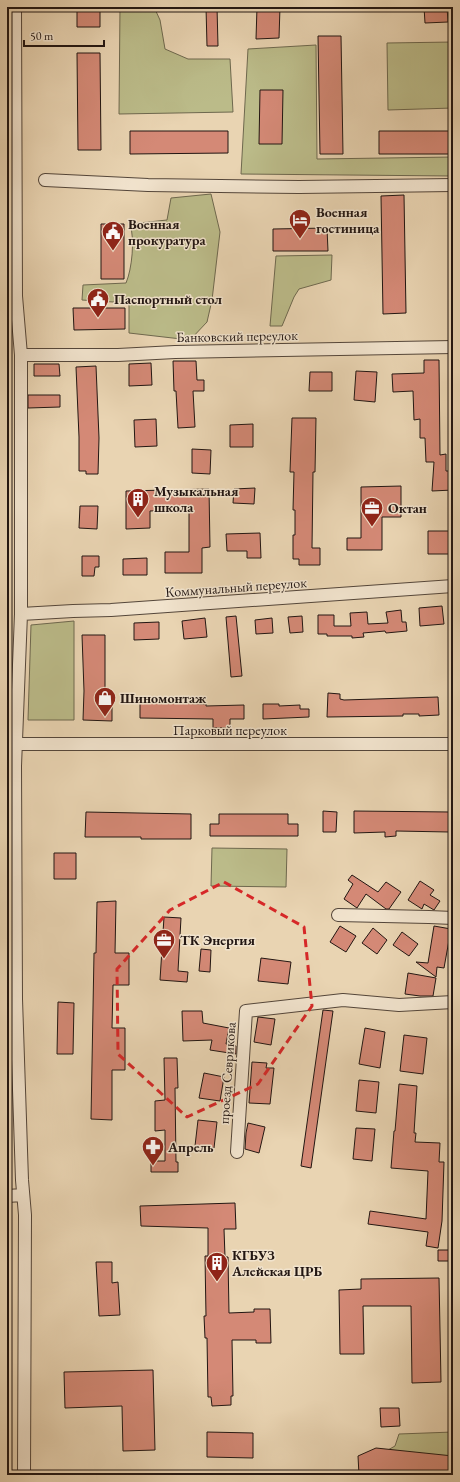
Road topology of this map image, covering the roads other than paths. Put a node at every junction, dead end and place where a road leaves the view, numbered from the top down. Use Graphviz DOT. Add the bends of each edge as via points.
graph roads {
  1 [pos="15,7"];
  2 [pos="45,180"];
  3 [pos="453,185"];
  4 [pos="12,296"];
  5 [pos="453,347"];
  6 [pos="21,355"];
  7 [pos="453,586"];
  8 [pos="20,614"];
  9 [pos="12,744"];
  10 [pos="453,744"];
  11 [pos="338,915"];
  12 [pos="453,918"];
  13 [pos="453,1002"];
  14 [pos="237,1152"];
  15 [pos="23,1195"];
  16 [pos="7,1196"];
  17 [pos="24,1475"];
  1 -- 4 [label="street"];
  2 -- 3 [label="street" via="148,185 299,187"];
  4 -- 6 [label="street"];
  5 -- 6 [label="street, Банковский переулок"];
  6 -- 8 [label="street"];
  7 -- 8 [label="street, Коммунальный переулок"];
  8 -- 9 [label="street"];
  9 -- 10 [label="street, Парковый переулок"];
  9 -- 15 [label="street" via="15,766 16,999"];
  11 -- 12 [label="street"];
  13 -- 14 [label="street, проезд Севрикова" via="400,1006 343,1000 246,1011"];
  15 -- 16 [label="street"];
  15 -- 17 [label="street"];
}
